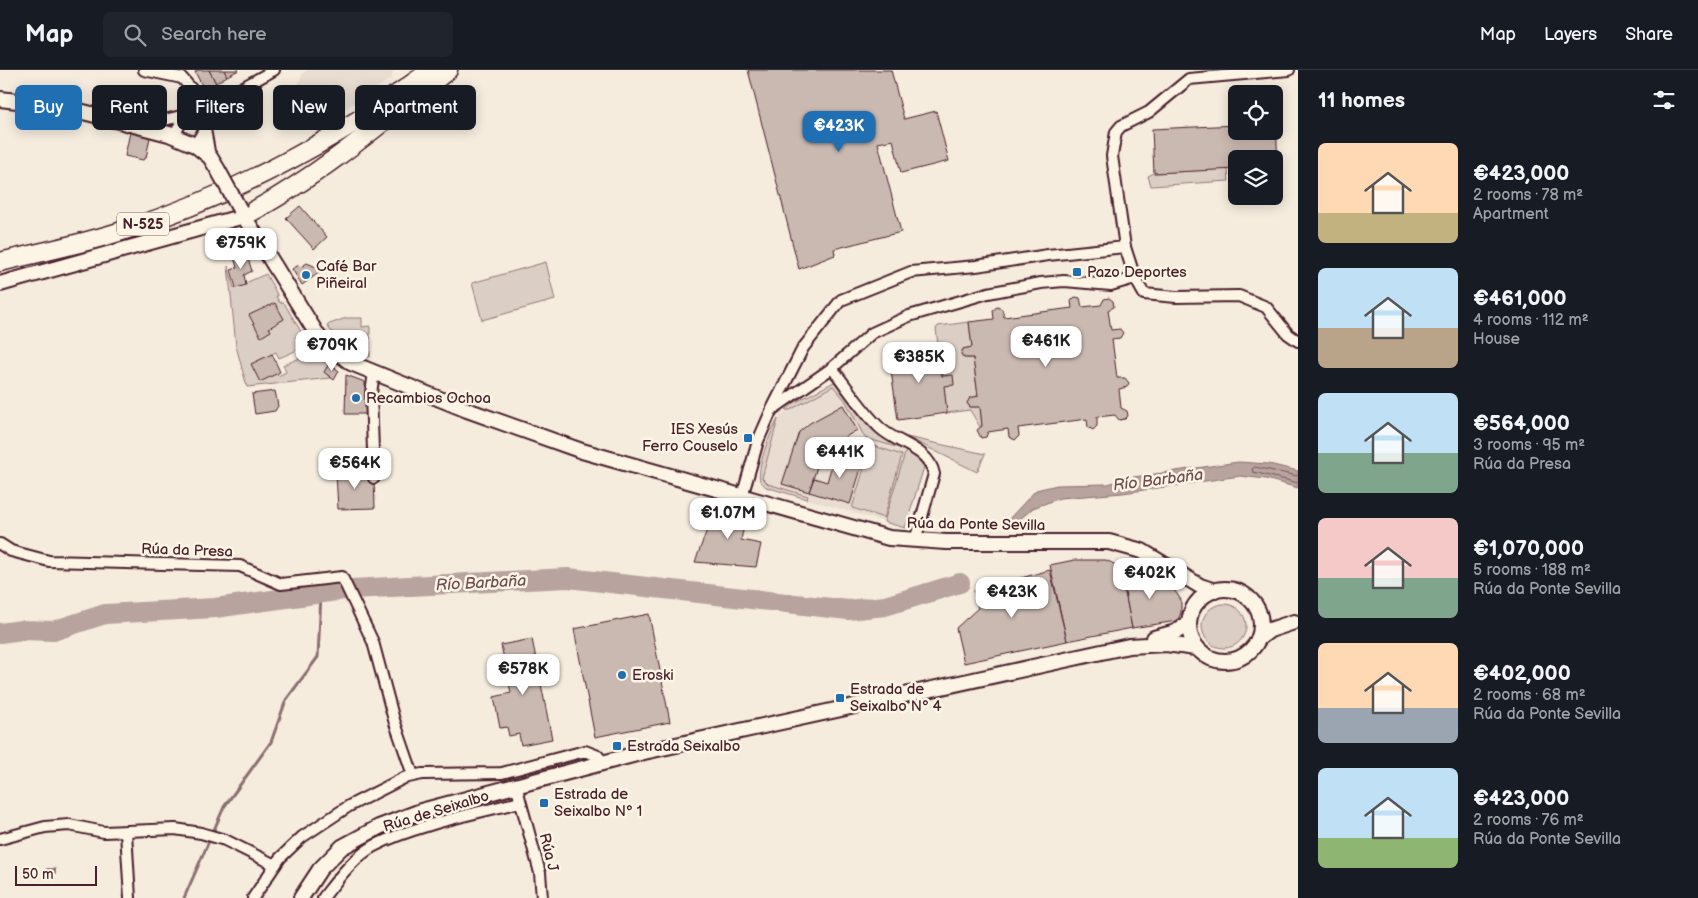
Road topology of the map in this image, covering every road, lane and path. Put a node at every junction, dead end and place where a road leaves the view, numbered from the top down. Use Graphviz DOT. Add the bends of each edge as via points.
graph roads {
  1 [pos="144,70"];
  2 [pos="274,70"];
  3 [pos="431,70"];
  4 [pos="448,70"];
  5 [pos="1289,70"];
  6 [pos="1212,74"];
  7 [pos="188,85"];
  8 [pos="247,85"];
  9 [pos="0,99"];
  10 [pos="92,114"];
  11 [pos="154,130"];
  12 [pos="177,130"];
  13 [pos="204,130"];
  14 [pos="205,130"];
  15 [pos="174,136"];
  16 [pos="195,145"];
  17 [pos="210,157"];
  18 [pos="242,213"];
  19 [pos="1124,247"];
  20 [pos="0,262"];
  21 [pos="1135,278"];
  22 [pos="0,284"];
  23 [pos="1298,341"];
  24 [pos="832,368"];
  25 [pos="374,372"];
  26 [pos="772,409"];
  27 [pos="374,478"];
  28 [pos="742,497"];
  29 [pos="916,541"];
  30 [pos="0,544"];
  31 [pos="1176,572"];
  32 [pos="1215,591"];
  33 [pos="1196,604"];
  34 [pos="1259,614"];
  35 [pos="1189,622"];
  36 [pos="1296,622"];
  37 [pos="1258,639"];
  38 [pos="1139,644"];
  39 [pos="1196,648"];
  40 [pos="603,762"];
  41 [pos="413,774"];
  42 [pos="516,785"];
  43 [pos="520,802"];
  44 [pos="126,832"];
  45 [pos="0,839"];
  46 [pos="275,865"];
  47 [pos="130,898"];
  48 [pos="253,898"];
  49 [pos="301,898"];
  50 [pos="323,898"];
  51 [pos="542,898"];
  1 -- 7 [label="street" via="182,78"];
  2 -- 8 [label="street"];
  3 -- 20 [label="highway, N-525" via="333,135 253,178 121,232"];
  4 -- 18 [label="highway" via="344,152 271,202"];
  5 -- 6 [label="street"];
  6 -- 19 [label="street" via="1189,79 1149,112 1120,126 1116,132 1112,156"];
  9 -- 10 [label="street, Rúa da Ponte Sevilla" via="60,106"];
  11 -- 15 [label="street, Rúa da Ponte Sevilla"];
  12 -- 15 [label="street"];
  13 -- 16 [label="street"];
  14 -- 17 [label="street"];
  15 -- 16 [label="street, Rúa da Ponte Sevilla"];
  16 -- 17 [label="street, Rúa da Ponte Sevilla"];
  17 -- 18 [label="street, Rúa da Ponte Sevilla, bridge"];
  18 -- 22 [label="street"];
  18 -- 25 [label="street, Rúa da Ponte Sevilla" via="320,339 351,363"];
  19 -- 21 [label="street"];
  19 -- 26 [label="street" via="911,272 841,300 803,348"];
  21 -- 23 [label="street" via="1144,294 1239,296 1266,307"];
  21 -- 24 [label="street" via="1111,285 1041,282 930,309 872,333"];
  24 -- 26 [label="street"];
  24 -- 29 [label="street" via="881,429 918,450 933,466 934,474"];
  25 -- 27 [label="street" via="371,394"];
  25 -- 28 [label="street, Rúa da Ponte Sevilla" via="573,448"];
  26 -- 28 [label="street" via="758,441"];
  28 -- 29 [label="street, Rúa da Ponte Sevilla" via="889,538"];
  29 -- 31 [label="street, Rúa da Ponte Sevilla" via="1109,542 1142,551"];
  30 -- 41 [label="street, Rúa da Presa" via="11,551 49,561 240,566 281,584 342,577 374,642 394,720"];
  31 -- 32 [label="street, Rúa da Ponte Sevilla"];
  31 -- 33 [label="street, Rúa da Ponte Sevilla"];
  32 -- 33 [label="street"];
  32 -- 34 [label="street" via="1239,592 1253,603"];
  33 -- 35 [label="street"];
  34 -- 36 [label="street"];
  34 -- 37 [label="street" via="1261,629"];
  35 -- 38 [label="street" via="1176,632"];
  35 -- 39 [label="street" via="1190,636"];
  36 -- 37 [label="street" via="1270,630"];
  37 -- 39 [label="street" via="1245,655 1232,660 1213,659"];
  38 -- 39 [label="street"];
  38 -- 40 [label="street"];
  40 -- 41 [label="street" via="598,756 585,751 502,772"];
  40 -- 42 [label="street"];
  41 -- 46 [label="street" via="380,789 316,827"];
  42 -- 43 [label="street, Rúa J"];
  42 -- 49 [label="street" via="422,811 364,834 330,858"];
  43 -- 50 [label="street, Rúa de Seixalbo" via="423,829 373,847 345,871"];
  43 -- 51 [label="street, Rúa J" via="540,873"];
  44 -- 45 [label="street" via="94,831 69,825"];
  44 -- 46 [label="street" via="162,828 201,833 233,843"];
  44 -- 47 [label="street"];
  46 -- 48 [label="street"];
}
